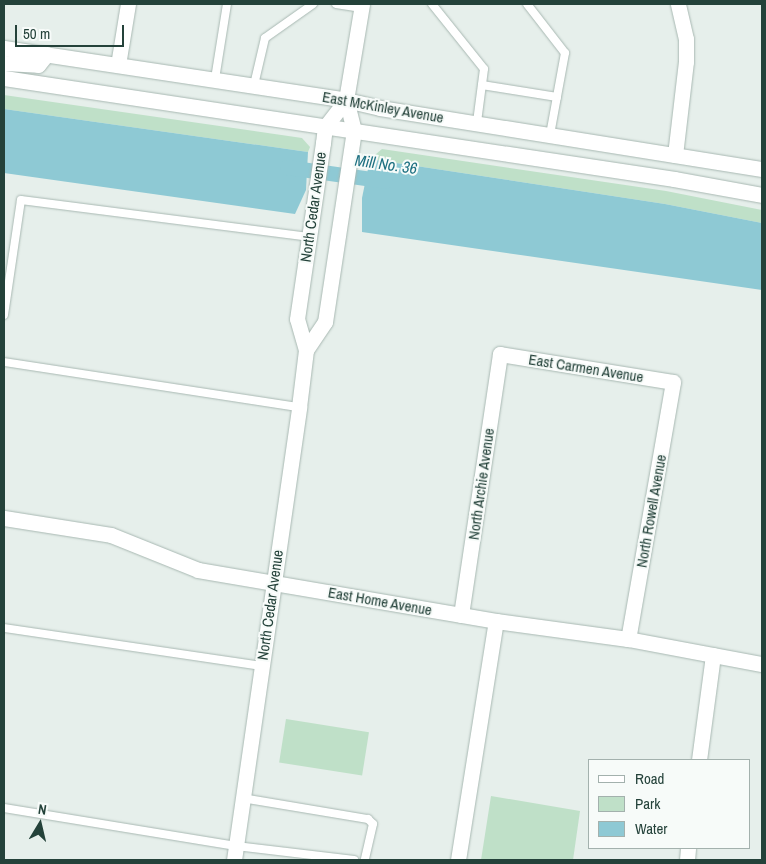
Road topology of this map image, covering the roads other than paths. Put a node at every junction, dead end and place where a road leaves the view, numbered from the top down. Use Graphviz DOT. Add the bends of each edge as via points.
graph roads {
  1 [pos="128,4"];
  2 [pos="227,4"];
  3 [pos="313,4"];
  4 [pos="336,4"];
  5 [pos="432,4"];
  6 [pos="527,4"];
  7 [pos="678,4"];
  8 [pos="362,6"];
  9 [pos="4,48"];
  10 [pos="47,54"];
  11 [pos="4,63"];
  12 [pos="118,65"];
  13 [pos="4,78"];
  14 [pos="214,80"];
  15 [pos="254,85"];
  16 [pos="482,85"];
  17 [pos="557,97"];
  18 [pos="346,100"];
  19 [pos="477,122"];
  20 [pos="325,127"];
  21 [pos="354,132"];
  22 [pos="550,135"];
  23 [pos="675,155"];
  24 [pos="762,169"];
  25 [pos="762,195"];
  26 [pos="309,237"];
  27 [pos="4,315"];
  28 [pos="306,350"];
  29 [pos="500,354"];
  30 [pos="4,362"];
  31 [pos="673,382"];
  32 [pos="299,407"];
  33 [pos="4,518"];
  34 [pos="273,583"];
  35 [pos="461,615"];
  36 [pos="496,621"];
  37 [pos="4,628"];
  38 [pos="628,639"];
  39 [pos="713,654"];
  40 [pos="762,664"];
  41 [pos="261,666"];
  42 [pos="699,759"];
  43 [pos="242,798"];
  44 [pos="4,808"];
  45 [pos="235,853"];
  46 [pos="354,860"];
  47 [pos="364,860"];
  48 [pos="458,860"];
  1 -- 12 [label="main road"];
  2 -- 14 [label="lane"];
  3 -- 15 [label="lane" via="265,38"];
  4 -- 8 [label="lane"];
  5 -- 16 [label="lane" via="484,69"];
  6 -- 17 [label="lane" via="565,53"];
  7 -- 23 [label="main road" via="686,39 686,62"];
  8 -- 18 [label="main road, North Cedar Avenue"];
  9 -- 10 [label="main road, East McKinley Avenue"];
  10 -- 11 [label="main road" via="38,65"];
  10 -- 12 [label="main road, East McKinley Avenue"];
  12 -- 14 [label="main road, East McKinley Avenue"];
  13 -- 20 [label="main road, East McKinley Avenue"];
  14 -- 15 [label="main road, East McKinley Avenue"];
  15 -- 18 [label="main road, East McKinley Avenue"];
  16 -- 17 [label="lane"];
  16 -- 19 [label="lane"];
  17 -- 22 [label="lane"];
  18 -- 19 [label="main road, East McKinley Avenue"];
  18 -- 20 [label="main road, North Cedar Avenue"];
  18 -- 21 [label="main road, North Cedar Avenue"];
  19 -- 22 [label="main road, East McKinley Avenue"];
  20 -- 21 [label="main road, East McKinley Avenue"];
  20 -- 26 [label="main road, North Cedar Avenue"];
  21 -- 25 [label="main road, East McKinley Avenue" via="674,178"];
  21 -- 28 [label="main road, North Cedar Avenue" via="326,322"];
  22 -- 23 [label="main road, East McKinley Avenue"];
  23 -- 24 [label="main road, East McKinley Avenue"];
  26 -- 27 [label="lane" via="21,200"];
  26 -- 28 [label="main road, North Cedar Avenue" via="297,319"];
  28 -- 32 [label="main road, North Cedar Avenue"];
  29 -- 31 [label="main road, East Carmen Avenue"];
  29 -- 35 [label="main road, North Archie Avenue"];
  30 -- 32 [label="lane"];
  31 -- 38 [label="main road, North Rowell Avenue"];
  32 -- 34 [label="main road, North Cedar Avenue"];
  33 -- 34 [label="main road, East Home Avenue" via="111,535 198,570"];
  34 -- 35 [label="main road, East Home Avenue"];
  34 -- 41 [label="main road, North Cedar Avenue"];
  35 -- 36 [label="main road, East Home Avenue"];
  36 -- 38 [label="main road, East Home Avenue"];
  36 -- 48 [label="main road"];
  37 -- 41 [label="lane"];
  38 -- 39 [label="main road, East Home Avenue"];
  39 -- 40 [label="main road, East Home Avenue"];
  39 -- 42 [label="main road"];
  41 -- 43 [label="main road, North Cedar Avenue"];
  43 -- 45 [label="main road, North Cedar Avenue"];
  43 -- 47 [label="lane" via="368,818 373,824 368,859"];
  44 -- 45 [label="lane"];
  45 -- 46 [label="lane"];
}
